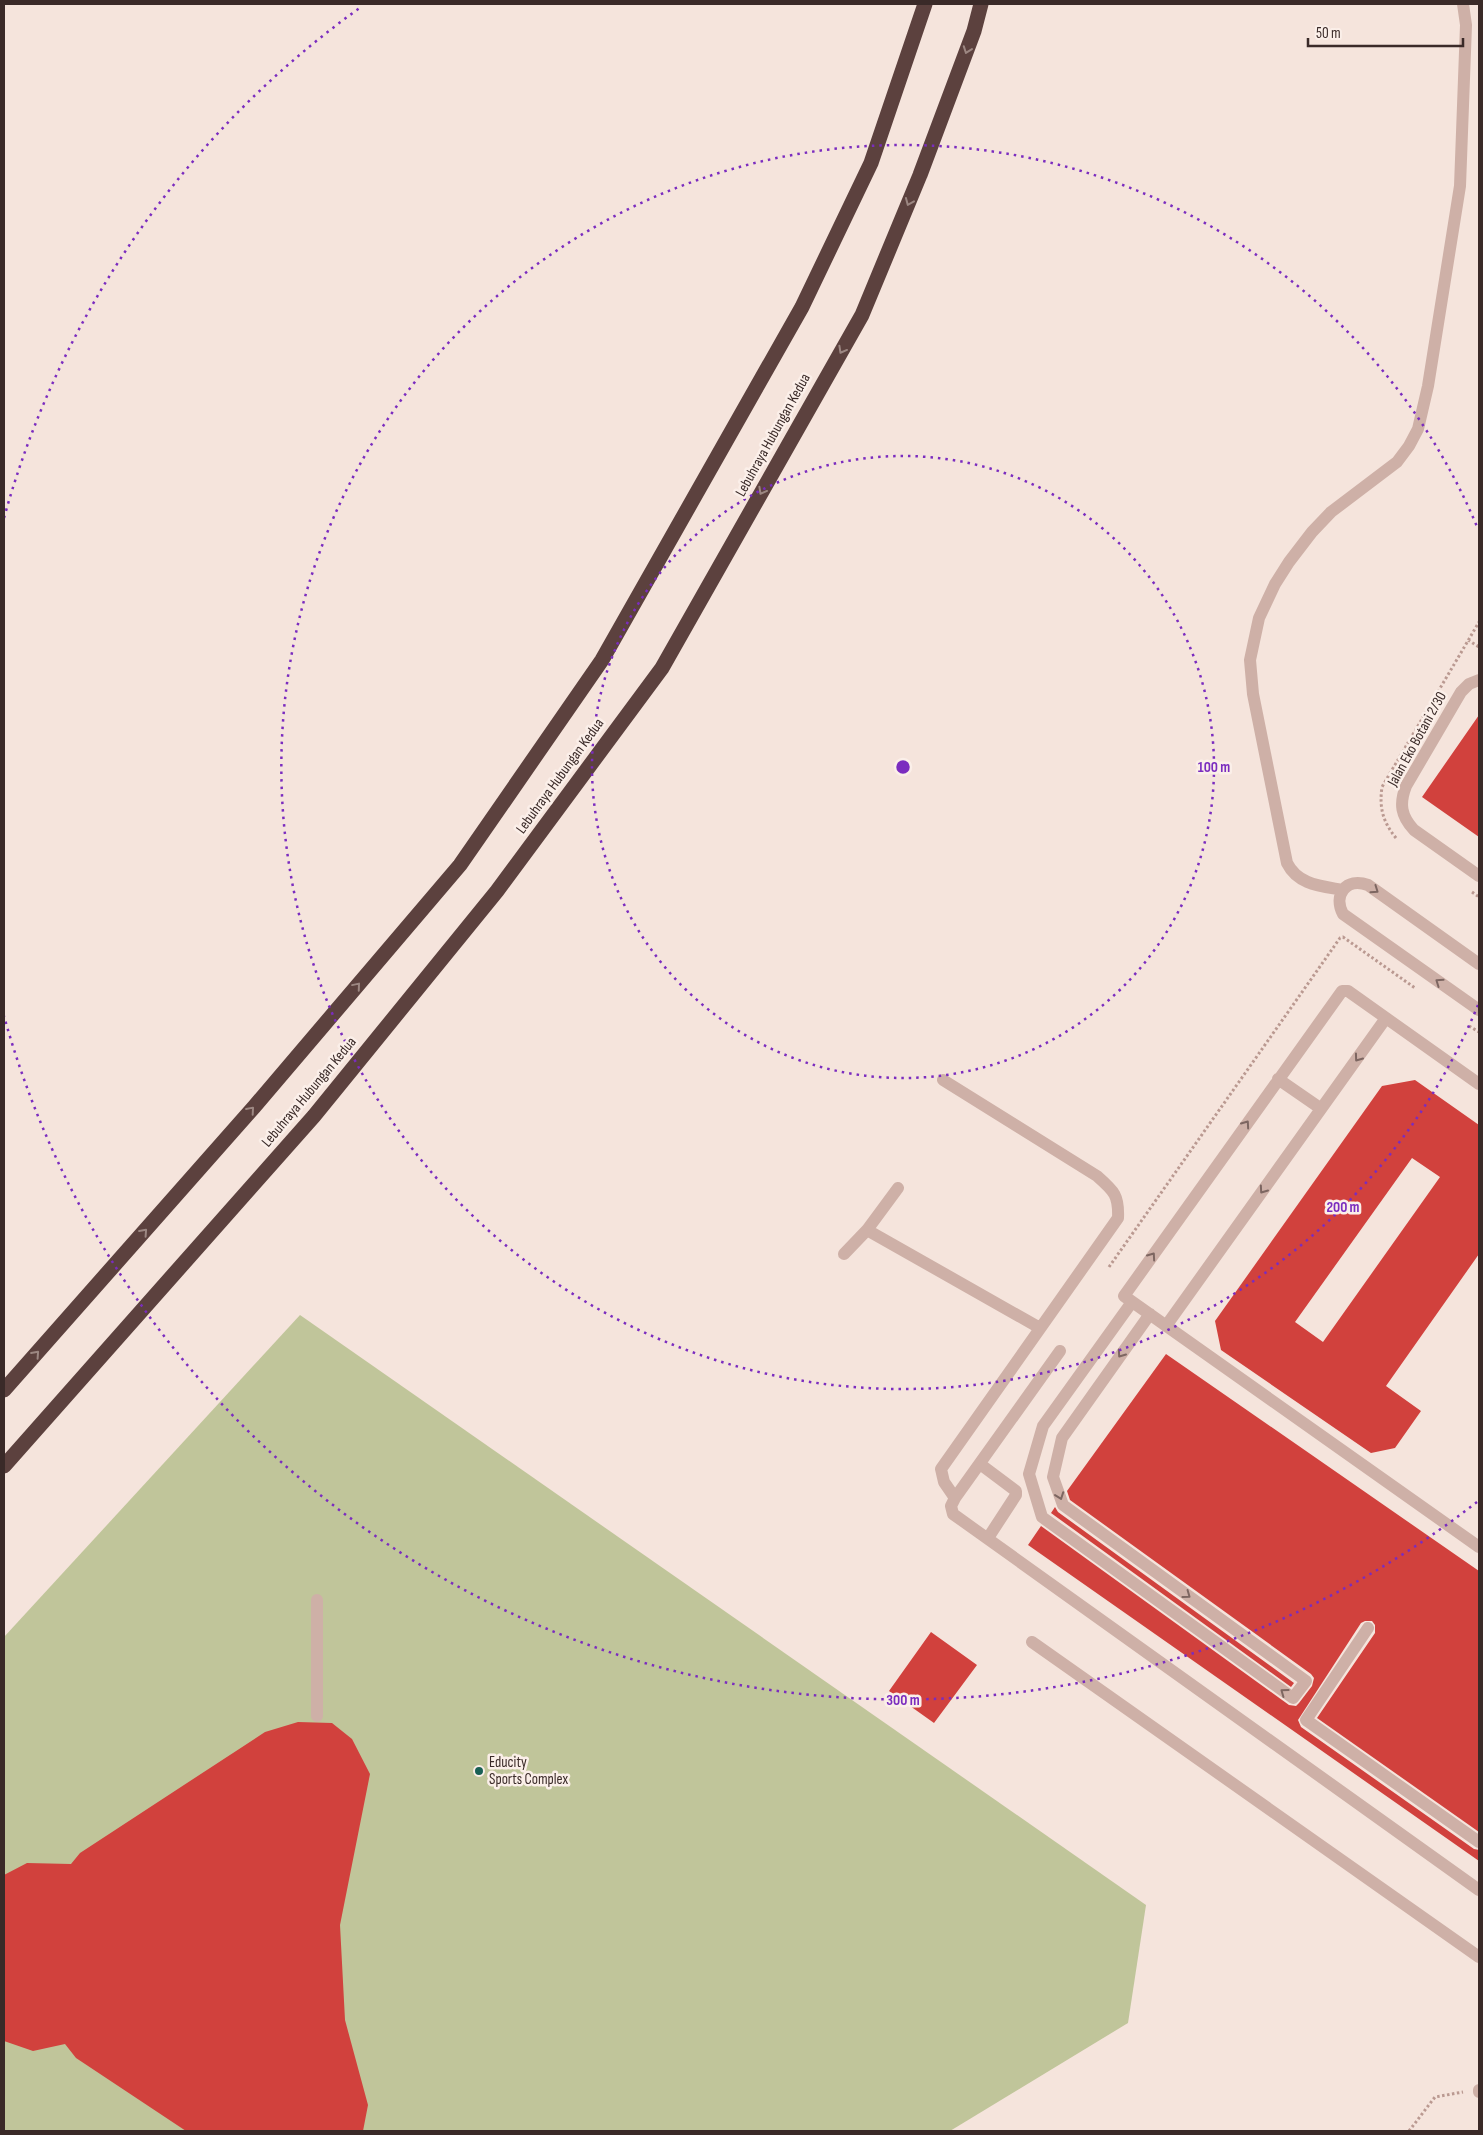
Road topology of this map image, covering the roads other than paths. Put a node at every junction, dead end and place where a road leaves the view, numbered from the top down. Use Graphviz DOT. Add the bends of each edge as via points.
graph roads {
  1 [pos="925,4"];
  2 [pos="981,4"];
  3 [pos="1463,4"];
  4 [pos="1479,680"];
  5 [pos="1479,876"];
  6 [pos="1343,890"];
  7 [pos="1479,964"];
  8 [pos="1479,1010"];
  9 [pos="1386,1018"];
  10 [pos="1278,1079"];
  11 [pos="942,1080"];
  12 [pos="1479,1084"];
  13 [pos="1320,1108"];
  14 [pos="898,1188"];
  15 [pos="867,1230"];
  16 [pos="844,1254"];
  17 [pos="1128,1299"];
  18 [pos="1150,1314"];
  19 [pos="1040,1328"];
  20 [pos="1169,1328"];
  21 [pos="1060,1351"];
  22 [pos="4,1390"];
  23 [pos="980,1464"];
  24 [pos="4,1466"];
  25 [pos="955,1498"];
  26 [pos="988,1538"];
  27 [pos="1479,1547"];
  28 [pos="317,1600"];
  29 [pos="1368,1628"];
  30 [pos="1032,1642"];
  31 [pos="317,1716"];
  32 [pos="1479,1842"];
  33 [pos="1479,1890"];
  34 [pos="1479,1958"];
  22 -- 1 [label="highway, Lebuhraya Hubungan Kedua, one-way" via="254,1107 460,864 602,660 802,307 870,163"];
  2 -- 24 [label="highway, Lebuhraya Hubungan Kedua, one-way" via="920,175 862,315 662,668 497,891 314,1116"];
  3 -- 6 [label="street" via="1466,25 1460,186 1428,386 1418,429 1397,462 1331,512 1312,532 1274,584 1259,618 1250,660 1253,694 1287,863 1292,872 1306,883"];
  4 -- 5 [label="street, Jalan Eko Botani 2/30" via="1462,692 1401,797 1401,810 1414,830"];
  6 -- 7 [label="street, one-way" via="1355,883 1368,885"];
  8 -- 6 [label="street, one-way" via="1344,914 1339,907"];
  9 -- 10 [label="street" via="1348,991 1342,991"];
  9 -- 12 [label="street"];
  9 -- 13 [label="street, one-way"];
  10 -- 13 [label="street"];
  17 -- 10 [label="street, one-way"];
  11 -- 19 [label="street" via="1097,1176 1110,1188 1118,1202 1118,1218"];
  13 -- 20 [label="street, one-way"];
  14 -- 15 [label="street"];
  15 -- 16 [label="street"];
  15 -- 19 [label="street"];
  17 -- 18 [label="street"];
  18 -- 17 [label="street, one-way" via="1062,1438 1053,1478 1063,1505 1306,1681 1292,1698 1042,1517 1030,1474 1043,1426"];
  18 -- 20 [label="street"];
  19 -- 25 [label="street" via="941,1469 944,1482"];
  20 -- 27 [label="street"];
  21 -- 23 [label="street"];
  23 -- 25 [label="street"];
  23 -- 26 [label="street" via="1016,1491"];
  25 -- 26 [label="street" via="951,1506 953,1514"];
  26 -- 33 [label="street"];
  28 -- 31 [label="street"];
  29 -- 32 [label="street" via="1306,1720"];
  30 -- 34 [label="street"];
}
